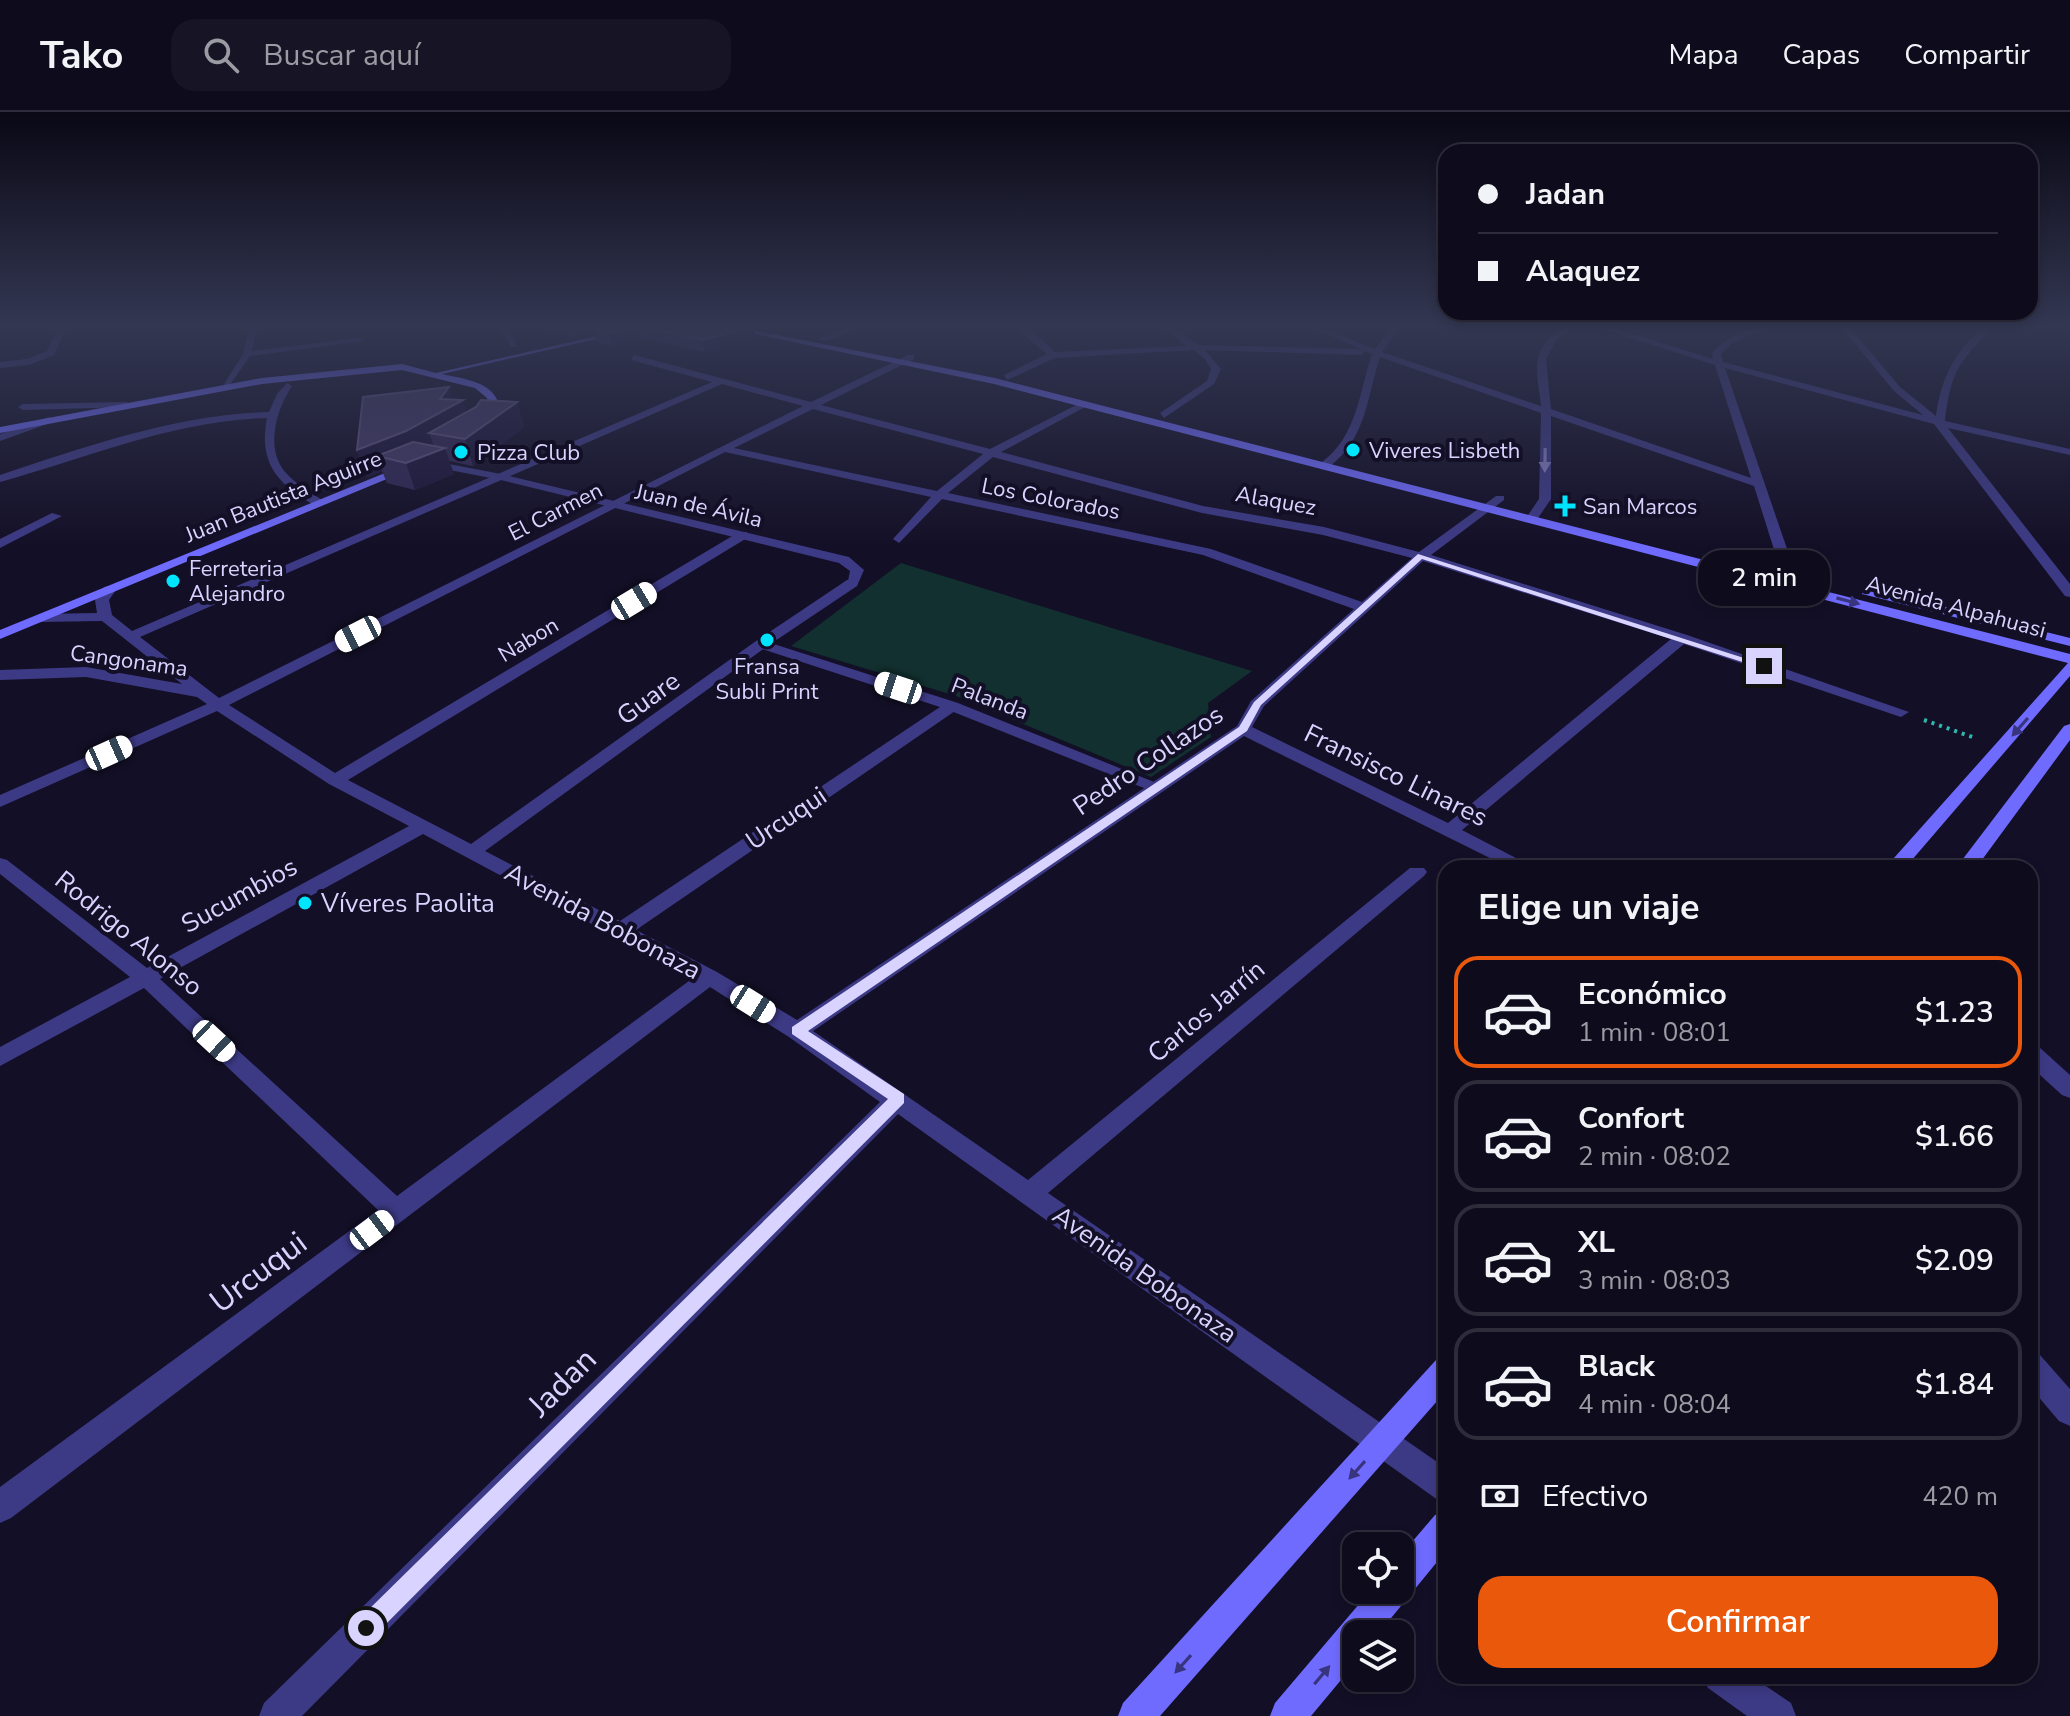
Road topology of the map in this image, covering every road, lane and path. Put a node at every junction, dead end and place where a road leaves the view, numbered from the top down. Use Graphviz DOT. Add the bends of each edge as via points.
graph roads {
  1 [pos="160,399"];
  2 [pos="281,399"];
  3 [pos="492,399"];
  4 [pos="681,399"];
  5 [pos="793,399"];
  6 [pos="827,399"];
  7 [pos="1063,399"];
  8 [pos="1097,399"];
  9 [pos="1191,399"];
  10 [pos="1366,399"];
  11 [pos="1511,399"];
  12 [pos="1545,399"];
  13 [pos="1729,399"];
  14 [pos="1845,399"];
  15 [pos="1909,399"];
  16 [pos="1942,399"];
  17 [pos="1084,404"];
  18 [pos="127,405"];
  19 [pos="815,405"];
  20 [pos="23,407"];
  21 [pos="1546,411"];
  22 [pos="274,415"];
  23 [pos="1164,415"];
  24 [pos="49,420"];
  25 [pos="1940,424"];
  26 [pos="0,430"];
  27 [pos="468,435"];
  28 [pos="0,438"];
  29 [pos="445,449"];
  30 [pos="724,449"];
  31 [pos="2070,452"];
  32 [pos="991,453"];
  33 [pos="1338,457"];
  34 [pos="420,462"];
  35 [pos="1326,464"];
  36 [pos="501,477"];
  37 [pos="0,479"];
  38 [pos="1756,483"];
  39 [pos="938,496"];
  40 [pos="1495,502"];
  41 [pos="318,503"];
  42 [pos="609,505"];
  43 [pos="1537,514"];
  44 [pos="56,516"];
  45 [pos="743,535"];
  46 [pos="899,539"];
  47 [pos="0,544"];
  48 [pos="1421,556"];
  49 [pos="1788,572"];
  50 [pos="1803,576"];
  51 [pos="852,583"];
  52 [pos="1849,587"];
  53 [pos="109,590"];
  54 [pos="2070,593"];
  55 [pos="1366,608"];
  56 [pos="105,617"];
  57 [pos="40,618"];
  58 [pos="0,635"];
  59 [pos="129,637"];
  60 [pos="1682,638"];
  61 [pos="2070,642"];
  62 [pos="761,644"];
  63 [pos="2070,659"];
  64 [pos="2070,667"];
  65 [pos="0,675"];
  66 [pos="211,699"];
  67 [pos="952,706"];
  68 [pos="1901,712"];
  69 [pos="1243,729"];
  70 [pos="2070,729"];
  71 [pos="2002,748"];
  72 [pos="335,780"];
  73 [pos="1155,786"];
  74 [pos="0,802"];
  75 [pos="420,828"];
  76 [pos="1449,831"];
  77 [pos="472,852"];
  78 [pos="1509,860"];
  79 [pos="1902,860"];
  80 [pos="1972,860"];
  81 [pos="0,864"];
  82 [pos="1417,872"];
  83 [pos="620,931"];
  84 [pos="709,977"];
  85 [pos="146,978"];
  86 [pos="797,1031"];
  87 [pos="0,1057"];
  88 [pos="2038,1059"];
  89 [pos="2070,1089"];
  90 [pos="898,1099"];
  91 [pos="1030,1193"];
  92 [pos="396,1211"];
  93 [pos="2038,1374"];
  94 [pos="1438,1379"];
  95 [pos="2070,1411"];
  96 [pos="1383,1441"];
  97 [pos="1438,1481"];
  98 [pos="0,1507"];
  99 [pos="1438,1536"];
  100 [pos="1414,1565"];
  101 [pos="1381,1604"];
  102 [pos="1368,1620"];
  103 [pos="1342,1651"];
  104 [pos="1732,1684"];
  105 [pos="277,1716"];
  106 [pos="1136,1716"];
  107 [pos="1288,1716"];
  108 [pos="1778,1716"];
  1 -- 18 [label="main road"];
  2 -- 22 [label="street"];
  3 -- 27 [label="main road" via="490,415"];
  4 -- 36 [label="street"];
  5 -- 19 [label="street, Alaquez"];
  6 -- 19 [label="street, El Carmen"];
  7 -- 17 [label="main road, Avenida Alpahuasi"];
  8 -- 23 [label="main road, Avenida Alpahuasi"];
  9 -- 23 [label="street"];
  10 -- 33 [label="street"];
  11 -- 21 [label="street"];
  12 -- 21 [label="street"];
  13 -- 38 [label="street"];
  14 -- 25 [label="street"];
  15 -- 25 [label="street"];
  16 -- 25 [label="street"];
  17 -- 32 [label="street"];
  17 -- 35 [label="main road, Avenida Alpahuasi"];
  18 -- 20 [label="street"];
  18 -- 24 [label="main road"];
  19 -- 30 [label="street, El Carmen"];
  19 -- 32 [label="street, Alaquez"];
  21 -- 38 [label="street"];
  21 -- 43 [label="street, one-way"];
  22 -- 37 [label="street" via="157,430"];
  22 -- 41 [label="street" via="270,446 275,469"];
  23 -- 33 [label="main road, Avenida Alpahuasi"];
  24 -- 26 [label="main road"];
  24 -- 28 [label="street"];
  25 -- 31 [label="street"];
  25 -- 54 [label="street"];
  29 -- 34 [label="main road, Juan Bautista Aguirre"];
  30 -- 39 [label="street, Los Colorados"];
  30 -- 42 [label="street, El Carmen"];
  32 -- 39 [label="street"];
  32 -- 48 [label="street, Alaquez" via="1202,509 1324,531"];
  33 -- 35 [label="street"];
  33 -- 40 [label="main road, Avenida Alpahuasi"];
  34 -- 36 [label="street, Juan de Ávila"];
  34 -- 41 [label="main road, Juan Bautista Aguirre"];
  35 -- 40 [label="main road, Avenida Alpahuasi"];
  36 -- 42 [label="street, Juan de Ávila"];
  36 -- 59 [label="street"];
  38 -- 49 [label="street"];
  39 -- 46 [label="street"];
  39 -- 55 [label="street, Los Colorados" via="1206,552"];
  40 -- 43 [label="main road, Avenida Alpahuasi"];
  40 -- 48 [label="street, Pedro Collazos"];
  41 -- 53 [label="main road, Juan Bautista Aguirre"];
  42 -- 45 [label="street, Juan de Ávila"];
  42 -- 66 [label="street, El Carmen"];
  43 -- 49 [label="main road, Avenida Alpahuasi"];
  43 -- 63 [label="main road, Avenida Alpahuasi, one-way"];
  44 -- 47 [label="street"];
  45 -- 51 [label="street, Juan de Ávila" via="844,560 857,570"];
  45 -- 72 [label="street, Nabon"];
  48 -- 55 [label="street, Pedro Collazos"];
  48 -- 60 [label="street, Alaquez"];
  49 -- 50 [label="main road, Avenida Alpahuasi"];
  51 -- 62 [label="street, Guare"];
  52 -- 61 [label="main road, Avenida Alpahuasi"];
  53 -- 56 [label="street" via="102,600"];
  53 -- 57 [label="main road, Juan Bautista Aguirre"];
  55 -- 69 [label="street, Pedro Collazos" via="1257,704"];
  56 -- 57 [label="street"];
  56 -- 59 [label="street, Avenida Bobonaza"];
  57 -- 58 [label="main road, Juan Bautista Aguirre"];
  59 -- 66 [label="street, Avenida Bobonaza"];
  60 -- 68 [label="street, Alaquez"];
  60 -- 76 [label="street"];
  62 -- 67 [label="street, Palanda"];
  62 -- 77 [label="street, Guare"];
  64 -- 71 [label="main road, one-way"];
  65 -- 66 [label="street, Cangonama" via="86,672"];
  66 -- 72 [label="street, Avenida Bobonaza"];
  66 -- 74 [label="street, El Carmen"];
  67 -- 73 [label="street, Palanda"];
  67 -- 83 [label="street, Urcuqui"];
  68 -- 71 [label="path"];
  69 -- 73 [label="street, Pedro Collazos"];
  69 -- 76 [label="street, Fransisco Linares"];
  70 -- 80 [label="main road"];
  71 -- 79 [label="main road"];
  72 -- 75 [label="street, Avenida Bobonaza"];
  73 -- 86 [label="street, Pedro Collazos"];
  75 -- 77 [label="street, Avenida Bobonaza"];
  75 -- 85 [label="street, Sucumbios"];
  76 -- 78 [label="street, Fransisco Linares"];
  77 -- 83 [label="street, Avenida Bobonaza"];
  81 -- 85 [label="street, Rodrigo Alonso"];
  82 -- 91 [label="street, Carlos Jarrín"];
  83 -- 84 [label="street, Avenida Bobonaza"];
  84 -- 86 [label="street, Avenida Bobonaza"];
  84 -- 92 [label="street, Urcuqui"];
  85 -- 87 [label="street, Sucumbios"];
  85 -- 92 [label="street, Rodrigo Alonso"];
  86 -- 90 [label="street, Avenida Bobonaza"];
  88 -- 89 [label="street"];
  90 -- 91 [label="street, Avenida Bobonaza"];
  90 -- 105 [label="street, Jadan"];
  91 -- 96 [label="street, Avenida Bobonaza"];
  92 -- 98 [label="street, Urcuqui"];
  93 -- 95 [label="street"];
  94 -- 96 [label="main road"];
  96 -- 97 [label="street, Avenida Bobonaza"];
  96 -- 106 [label="main road, one-way"];
  99 -- 100 [label="main road"];
  101 -- 102 [label="main road"];
  107 -- 103 [label="main road, one-way"];
  104 -- 108 [label="street"];
}
